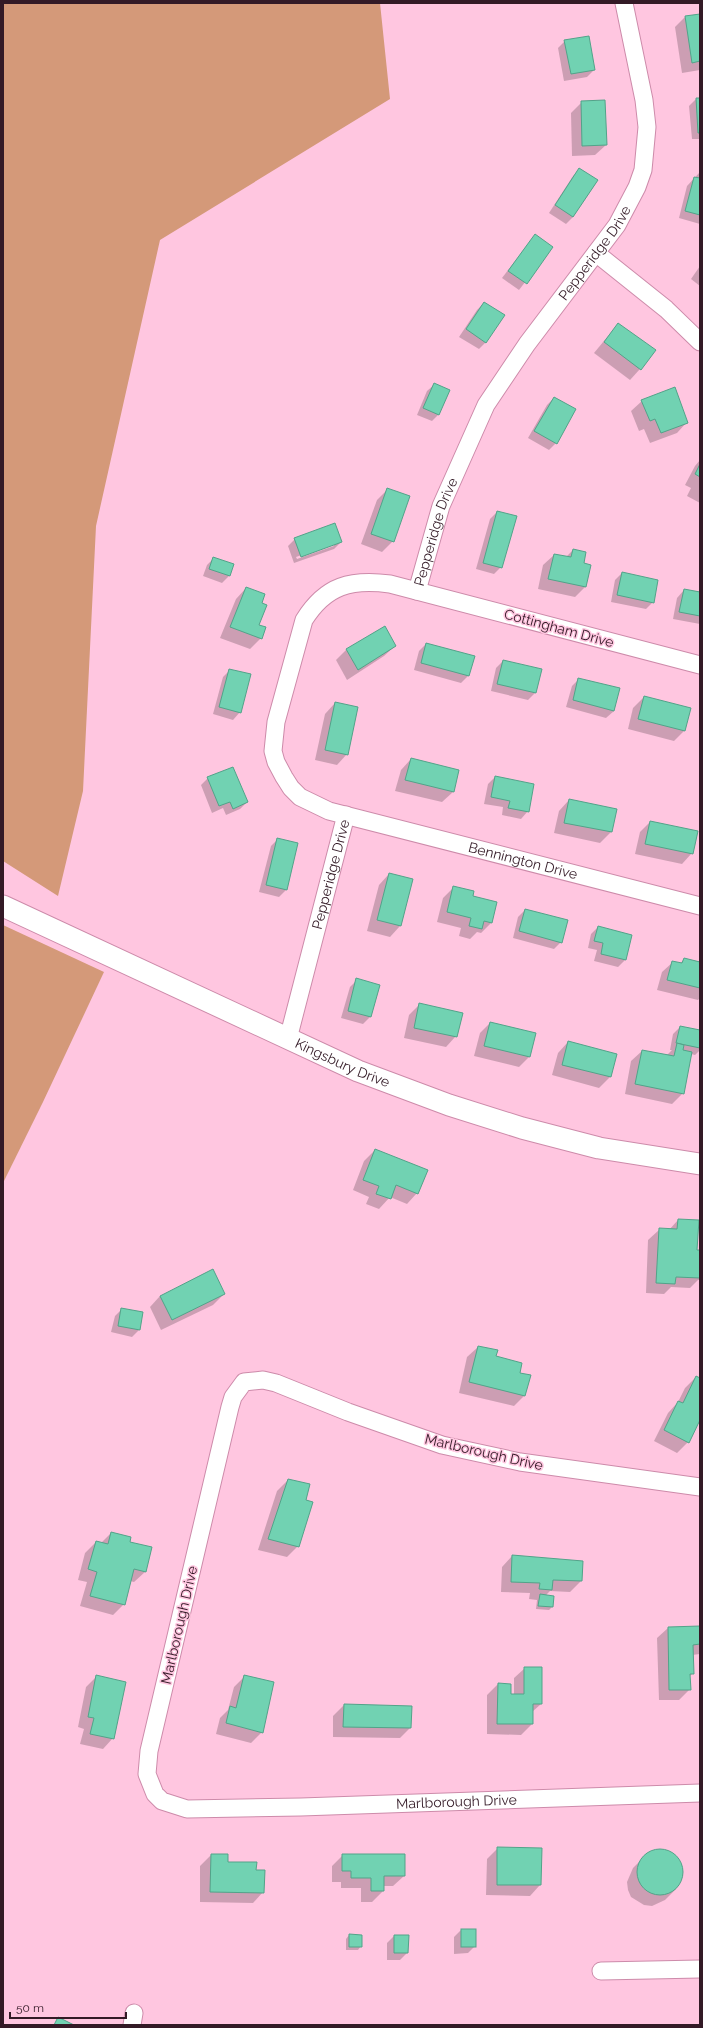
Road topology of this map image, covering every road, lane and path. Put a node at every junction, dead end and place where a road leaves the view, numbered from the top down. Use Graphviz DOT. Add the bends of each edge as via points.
graph roads {
  1 [pos="624,3"];
  2 [pos="596,253"];
  3 [pos="700,342"];
  4 [pos="417,591"];
  5 [pos="700,665"];
  6 [pos="346,815"];
  7 [pos="3,906"];
  8 [pos="700,906"];
  9 [pos="288,1040"];
  10 [pos="700,1164"];
  11 [pos="700,1487"];
  12 [pos="700,1793"];
  13 [pos="700,1969"];
  14 [pos="601,1971"];
  1 -- 2 [label="street, Pepperidge Drive" via="644,100 647,128 643,170 629,204"];
  2 -- 3 [label="street" via="666,309"];
  2 -- 4 [label="street, Pepperidge Drive" via="526,344 486,405 441,506"];
  4 -- 5 [label="street, Cottingham Drive"];
  4 -- 6 [label="street, Pepperidge Drive" via="368,581 351,583 322,596 313,606 300,631 276,722 274,757 287,783 300,797 329,811"];
  6 -- 8 [label="street, Bennington Drive"];
  6 -- 9 [label="street, Pepperidge Drive"];
  7 -- 9 [label="street, Kingsbury Drive"];
  9 -- 10 [label="street, Kingsbury Drive" via="358,1072 522,1128 599,1148"];
  11 -- 12 [label="street, Marlborough Drive" via="520,1462 442,1445 276,1383 263,1380 244,1382 230,1407 149,1751 147,1774 155,1794 162,1800 187,1809"];
  13 -- 14 [label="street"];
}
